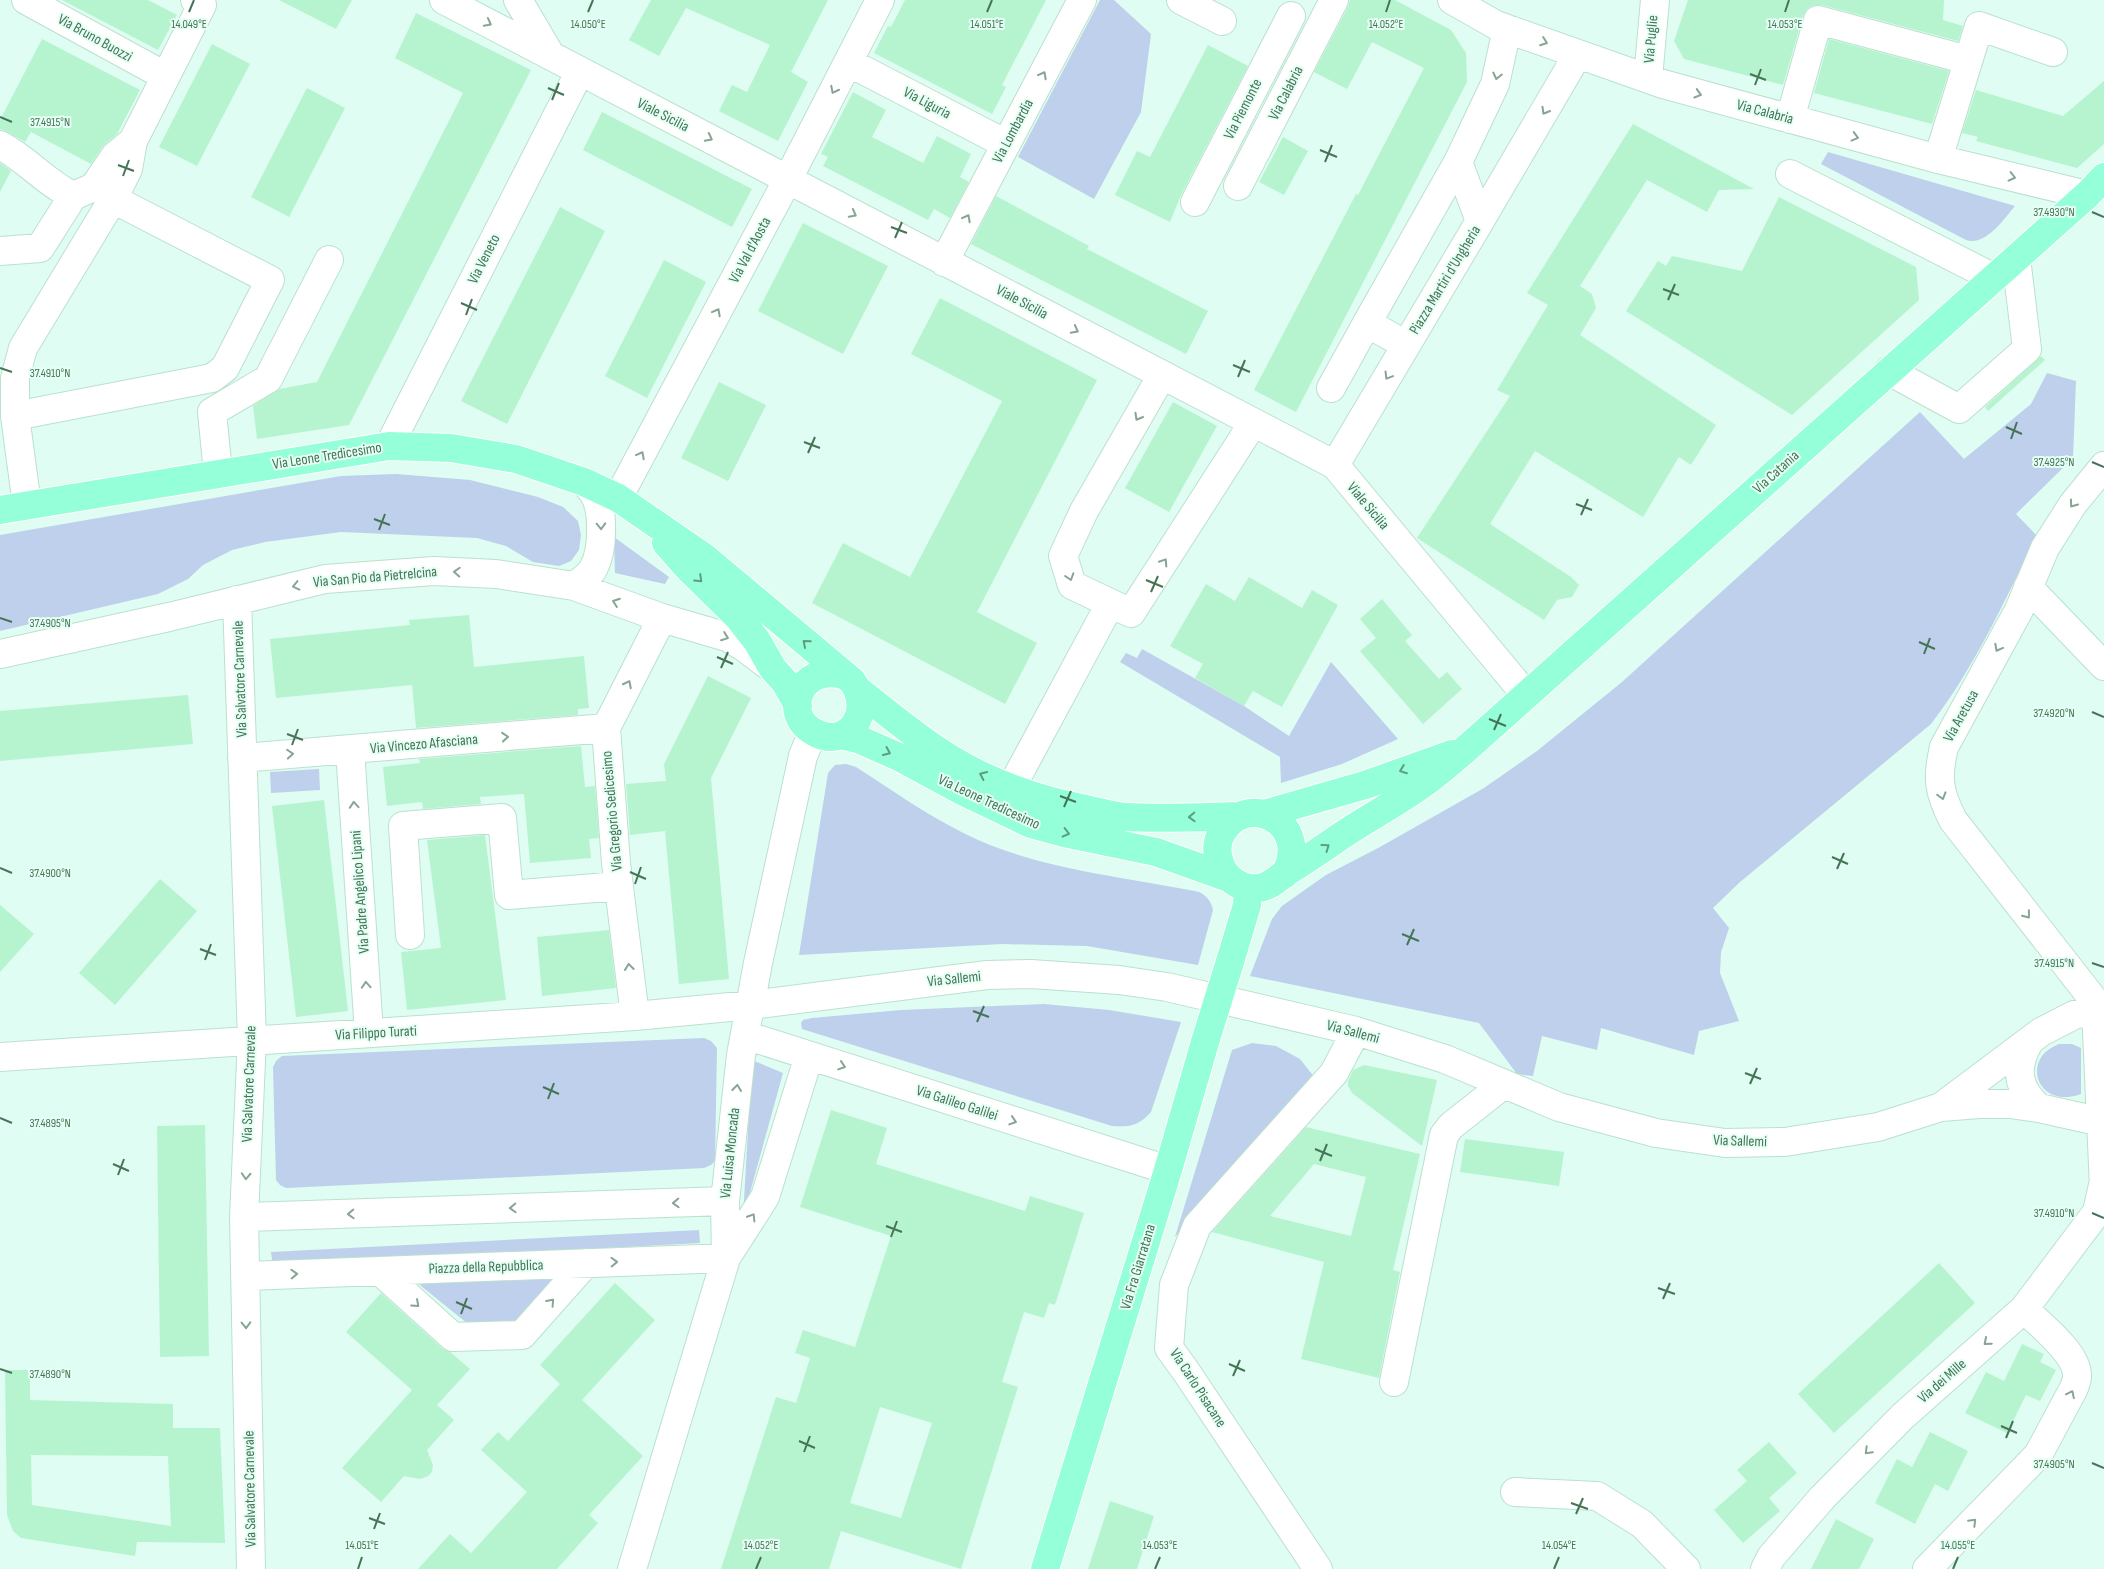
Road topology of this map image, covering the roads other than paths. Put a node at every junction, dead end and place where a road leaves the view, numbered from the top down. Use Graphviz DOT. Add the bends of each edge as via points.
graph roads {
  1 [pos="26,0"];
  2 [pos="444,0"];
  3 [pos="518,0"];
  4 [pos="880,0"];
  5 [pos="1082,0"];
  6 [pos="1181,0"];
  7 [pos="1334,0"];
  8 [pos="1452,0"];
  9 [pos="1655,0"];
  10 [pos="199,2"];
  11 [pos="1820,10"];
  12 [pos="1291,16"];
  13 [pos="1501,18"];
  14 [pos="1222,21"];
  15 [pos="2053,52"];
  16 [pos="1578,54"];
  17 [pos="551,56"];
  18 [pos="1968,60"];
  19 [pos="848,62"];
  20 [pos="580,71"];
  21 [pos="165,76"];
  22 [pos="1648,78"];
  23 [pos="1790,119"];
  24 [pos="133,141"];
  25 [pos="1006,144"];
  26 [pos="0,145"];
  27 [pos="1938,159"];
  28 [pos="1458,162"];
  29 [pos="1790,174"];
  30 [pos="788,179"];
  31 [pos="1238,186"];
  32 [pos="2098,190"];
  33 [pos="73,196"];
  34 [pos="114,199"];
  35 [pos="1195,202"];
  36 [pos="1480,221"];
  37 [pos="0,251"];
  38 [pos="2016,258"];
  39 [pos="329,260"];
  40 [pos="944,262"];
  41 [pos="1994,278"];
  42 [pos="1367,323"];
  43 [pos="1406,345"];
  44 [pos="1889,371"];
  45 [pos="1162,375"];
  46 [pos="1331,388"];
  47 [pos="14,416"];
  48 [pos="1253,423"];
  49 [pos="389,446"];
  50 [pos="1335,465"];
  51 [pos="218,473"];
  52 [pos="2101,475"];
  53 [pos="584,482"];
  54 [pos="618,498"];
  55 [pos="27,506"];
  56 [pos="0,510"];
  57 [pos="644,517"];
  58 [pos="574,586"];
  59 [pos="2028,588"];
  60 [pos="237,600"];
  61 [pos="1110,604"];
  62 [pos="662,618"];
  63 [pos="0,654"];
  64 [pos="2104,666"];
  65 [pos="773,669"];
  66 [pos="850,683"];
  67 [pos="1526,695"];
  68 [pos="798,705"];
  69 [pos="606,728"];
  70 [pos="813,732"];
  71 [pos="841,735"];
  72 [pos="350,750"];
  73 [pos="1466,750"];
  74 [pos="242,758"];
  75 [pos="1011,788"];
  76 [pos="1252,815"];
  77 [pos="1285,874"];
  78 [pos="1238,883"];
  79 [pos="618,886"];
  80 [pos="410,935"];
  81 [pos="751,1005"];
  82 [pos="2100,1008"];
  83 [pos="635,1016"];
  84 [pos="1356,1031"];
  85 [pos="369,1033"];
  86 [pos="745,1036"];
  87 [pos="252,1040"];
  88 [pos="2029,1042"];
  89 [pos="809,1056"];
  90 [pos="0,1057"];
  91 [pos="1503,1084"];
  92 [pos="1941,1107"];
  93 [pos="2039,1108"];
  94 [pos="2102,1122"];
  95 [pos="1168,1170"];
  96 [pos="2103,1186"];
  97 [pos="724,1201"];
  98 [pos="244,1217"];
  99 [pos="726,1258"];
  100 [pos="586,1264"];
  101 [pos="380,1271"];
  102 [pos="246,1276"];
  103 [pos="2024,1309"];
  104 [pos="1394,1382"];
  105 [pos="1515,1492"];
  106 [pos="251,1569"];
  107 [pos="632,1569"];
  108 [pos="1045,1569"];
  109 [pos="1318,1569"];
  110 [pos="1686,1569"];
  111 [pos="1766,1569"];
  112 [pos="1927,1569"];
  1 -- 21 [label="street, Via Bruno Buozzi"];
  2 -- 17 [label="street, Viale Sicilia, one-way"];
  3 -- 17 [label="street"];
  4 -- 19 [label="street, Via Val d'Aosta"];
  25 -- 5 [label="street, Via Lombardia, one-way"];
  6 -- 14 [label="street"];
  7 -- 31 [label="street, Via Calabria"];
  8 -- 13 [label="street, Via Calabria"];
  9 -- 22 [label="street, Via Puglie"];
  10 -- 21 [label="street"];
  11 -- 18 [label="street"];
  11 -- 23 [label="street"];
  12 -- 35 [label="street, Via Piemonte"];
  13 -- 16 [label="street, Via Calabria, one-way"];
  13 -- 28 [label="street, one-way" via="1495,84"];
  15 -- 18 [label="street" via="1979,26"];
  16 -- 22 [label="street, Via Calabria"];
  16 -- 36 [label="street, one-way"];
  17 -- 20 [label="street, Viale Sicilia"];
  18 -- 27 [label="street"];
  19 -- 25 [label="street, Via Liguria"];
  19 -- 30 [label="street, Via Val d'Aosta, one-way"];
  20 -- 30 [label="street, Viale Sicilia, one-way"];
  20 -- 49 [label="street, Via Veneto"];
  21 -- 24 [label="street"];
  22 -- 23 [label="street, Via Calabria, one-way"];
  23 -- 27 [label="street, Via Calabria, one-way"];
  24 -- 33 [label="street" via="115,156 94,187"];
  24 -- 34 [label="street" via="128,169"];
  40 -- 25 [label="street, Via Lombardia, one-way"];
  26 -- 33 [label="street"];
  27 -- 32 [label="street, Via Calabria, one-way"];
  28 -- 36 [label="street, Piazza Martiri d'Ungheria"];
  28 -- 42 [label="street"];
  29 -- 41 [label="street"];
  30 -- 40 [label="street, Viale Sicilia, one-way"];
  54 -- 30 [label="street, Via Val d'Aosta, one-way"];
  32 -- 38 [label="main road, Via Catania"];
  33 -- 37 [label="street" via="40,248"];
  34 -- 47 [label="street" via="23,348 14,378"];
  34 -- 47 [label="street" via="270,280 225,368 212,378"];
  36 -- 43 [label="street, Piazza Martiri d'Ungheria"];
  38 -- 41 [label="main road, Via Catania"];
  38 -- 44 [label="street" via="2027,348 1966,403 1959,409"];
  39 -- 51 [label="street" via="268,379 212,412"];
  40 -- 45 [label="street, Viale Sicilia, one-way"];
  41 -- 44 [label="main road, Via Catania"];
  42 -- 43 [label="street"];
  42 -- 46 [label="street"];
  43 -- 50 [label="street, Piazza Martiri d'Ungheria, one-way"];
  44 -- 67 [label="main road, Via Catania"];
  45 -- 48 [label="street, Viale Sicilia"];
  45 -- 61 [label="street, one-way" via="1084,511 1063,556 1072,586"];
  47 -- 55 [label="street"];
  48 -- 50 [label="street, Viale Sicilia"];
  61 -- 48 [label="street, one-way" via="1131,613"];
  49 -- 51 [label="main road, Via Leone Tredicesimo"];
  49 -- 53 [label="main road, Via Leone Tredicesimo" via="451,448 516,458"];
  50 -- 67 [label="street, Viale Sicilia"];
  51 -- 55 [label="main road, Via Leone Tredicesimo"];
  52 -- 59 [label="street, Via Aretusa, one-way" via="2073,504 2046,548"];
  53 -- 54 [label="main road, Via Leone Tredicesimo"];
  53 -- 58 [label="street, one-way" via="594,494 600,511 601,538 594,568"];
  54 -- 57 [label="main road, Via Leone Tredicesimo"];
  55 -- 56 [label="main road, Via Leone Tredicesimo"];
  57 -- 65 [label="main road, one-way" via="688,568 739,618"];
  66 -- 57 [label="main road, Via Leone Tredicesimo, one-way" via="704,557"];
  58 -- 60 [label="street, Via San Pio da Pietrelcina, one-way" via="496,574 434,571 325,579"];
  62 -- 58 [label="street, Via San Pio da Pietrelcina, one-way"];
  59 -- 64 [label="street"];
  59 -- 82 [label="street, Via Aretusa, one-way" via="1944,747 1939,782 1942,799 1953,820"];
  60 -- 63 [label="street, Via San Pio da Pietrelcina"];
  60 -- 74 [label="street, Via Salvatore Carnevale"];
  61 -- 75 [label="street"];
  62 -- 65 [label="street, Via San Pio da Pietrelcina, one-way" via="727,637"];
  69 -- 62 [label="street, one-way"];
  65 -- 68 [label="main road"];
  66 -- 68 [label="main road" via="833,672 812,677 800,691"];
  66 -- 71 [label="main road" via="861,700 859,716"];
  75 -- 66 [label="main road, Via Leone Tredicesimo, one-way" via="941,753"];
  67 -- 73 [label="main road, Via Catania"];
  68 -- 70 [label="main road" via="801,720"];
  72 -- 69 [label="street, Via Vincezo Afasciana, one-way"];
  69 -- 79 [label="street, Via Gregorio Sedicesimo"];
  70 -- 71 [label="main road" via="830,737"];
  70 -- 81 [label="street, Via Luisa Moncada" via="803,756"];
  71 -- 78 [label="main road, Via Leone Tredicesimo, one-way" via="899,757 1031,824 1156,852"];
  74 -- 72 [label="street, Via Vincezo Afasciana, one-way"];
  85 -- 72 [label="street, Via Padre Angelico Lipani, one-way"];
  73 -- 76 [label="main road, one-way" via="1365,785"];
  77 -- 73 [label="main road, Via Catania, one-way" via="1427,781"];
  74 -- 87 [label="street, Via Salvatore Carnevale"];
  76 -- 75 [label="main road, Via Leone Tredicesimo, one-way" via="1124,817 1054,802"];
  76 -- 77 [label="main road" via="1276,819 1285,828 1291,839 1291,858"];
  76 -- 78 [label="main road" via="1230,822 1217,843 1221,868"];
  77 -- 78 [label="main road" via="1266,886"];
  78 -- 95 [label="main road, Via Fra Giarratana, bridge" via="1247,905"];
  79 -- 80 [label="street" via="509,895 502,818 403,826"];
  83 -- 79 [label="street, Via Gregorio Sedicesimo, one-way"];
  81 -- 83 [label="street, Via Filippo Turati"];
  81 -- 84 [label="street, Via Sallemi" via="987,975 1077,976 1167,987"];
  81 -- 86 [label="street, Via Luisa Moncada"];
  82 -- 88 [label="street, Via Sallemi" via="2055,1023"];
  82 -- 94 [label="street, Via dei Mille"];
  83 -- 85 [label="street, Via Filippo Turati"];
  84 -- 91 [label="street, Via Sallemi" via="1445,1059"];
  84 -- 109 [label="street, Via Carlo Pisacane" via="1334,1073 1197,1226 1174,1285 1169,1339 1169,1348"];
  85 -- 87 [label="street, Via Filippo Turati"];
  86 -- 89 [label="street, Via Galileo Galilei"];
  97 -- 86 [label="street, Via Luisa Moncada, one-way"];
  87 -- 90 [label="street, Via Filippo Turati"];
  87 -- 98 [label="street, Via Salvatore Carnevale, one-way"];
  88 -- 92 [label="street, Via Sallemi"];
  88 -- 93 [label="street" via="2019,1070 2021,1084 2028,1098"];
  89 -- 95 [label="street, Via Galileo Galilei, one-way"];
  99 -- 89 [label="street, one-way" via="765,1198"];
  91 -- 92 [label="street, Via Sallemi" via="1559,1106 1656,1133 1725,1143 1785,1142 1878,1127"];
  91 -- 104 [label="street" via="1444,1135"];
  92 -- 93 [label="street, Via Sallemi" via="2010,1104"];
  93 -- 94 [label="street, Via Sallemi"];
  94 -- 96 [label="street, Via dei Mille"];
  95 -- 108 [label="main road, Via Fra Giarratana"];
  96 -- 103 [label="street, Via dei Mille" via="2097,1212"];
  97 -- 98 [label="street, one-way"];
  97 -- 99 [label="street, Via Luisa Moncada"];
  98 -- 102 [label="street, Via Salvatore Carnevale"];
  100 -- 99 [label="street, Piazza della Repubblica, one-way"];
  99 -- 107 [label="street, Via Luisa Moncada"];
  100 -- 101 [label="street, Piazza della Repubblica"];
  101 -- 100 [label="street, one-way" via="453,1337 522,1335"];
  102 -- 101 [label="street, Piazza della Repubblica, one-way"];
  102 -- 106 [label="street, Via Salvatore Carnevale, one-way"];
  103 -- 111 [label="street, Via dei Mille, one-way" via="1896,1422 1822,1498 1771,1557"];
  112 -- 103 [label="street, one-way" via="2038,1455 2074,1388 2078,1377 2072,1360"];
  105 -- 110 [label="street" via="1597,1496 1642,1524"];
}
